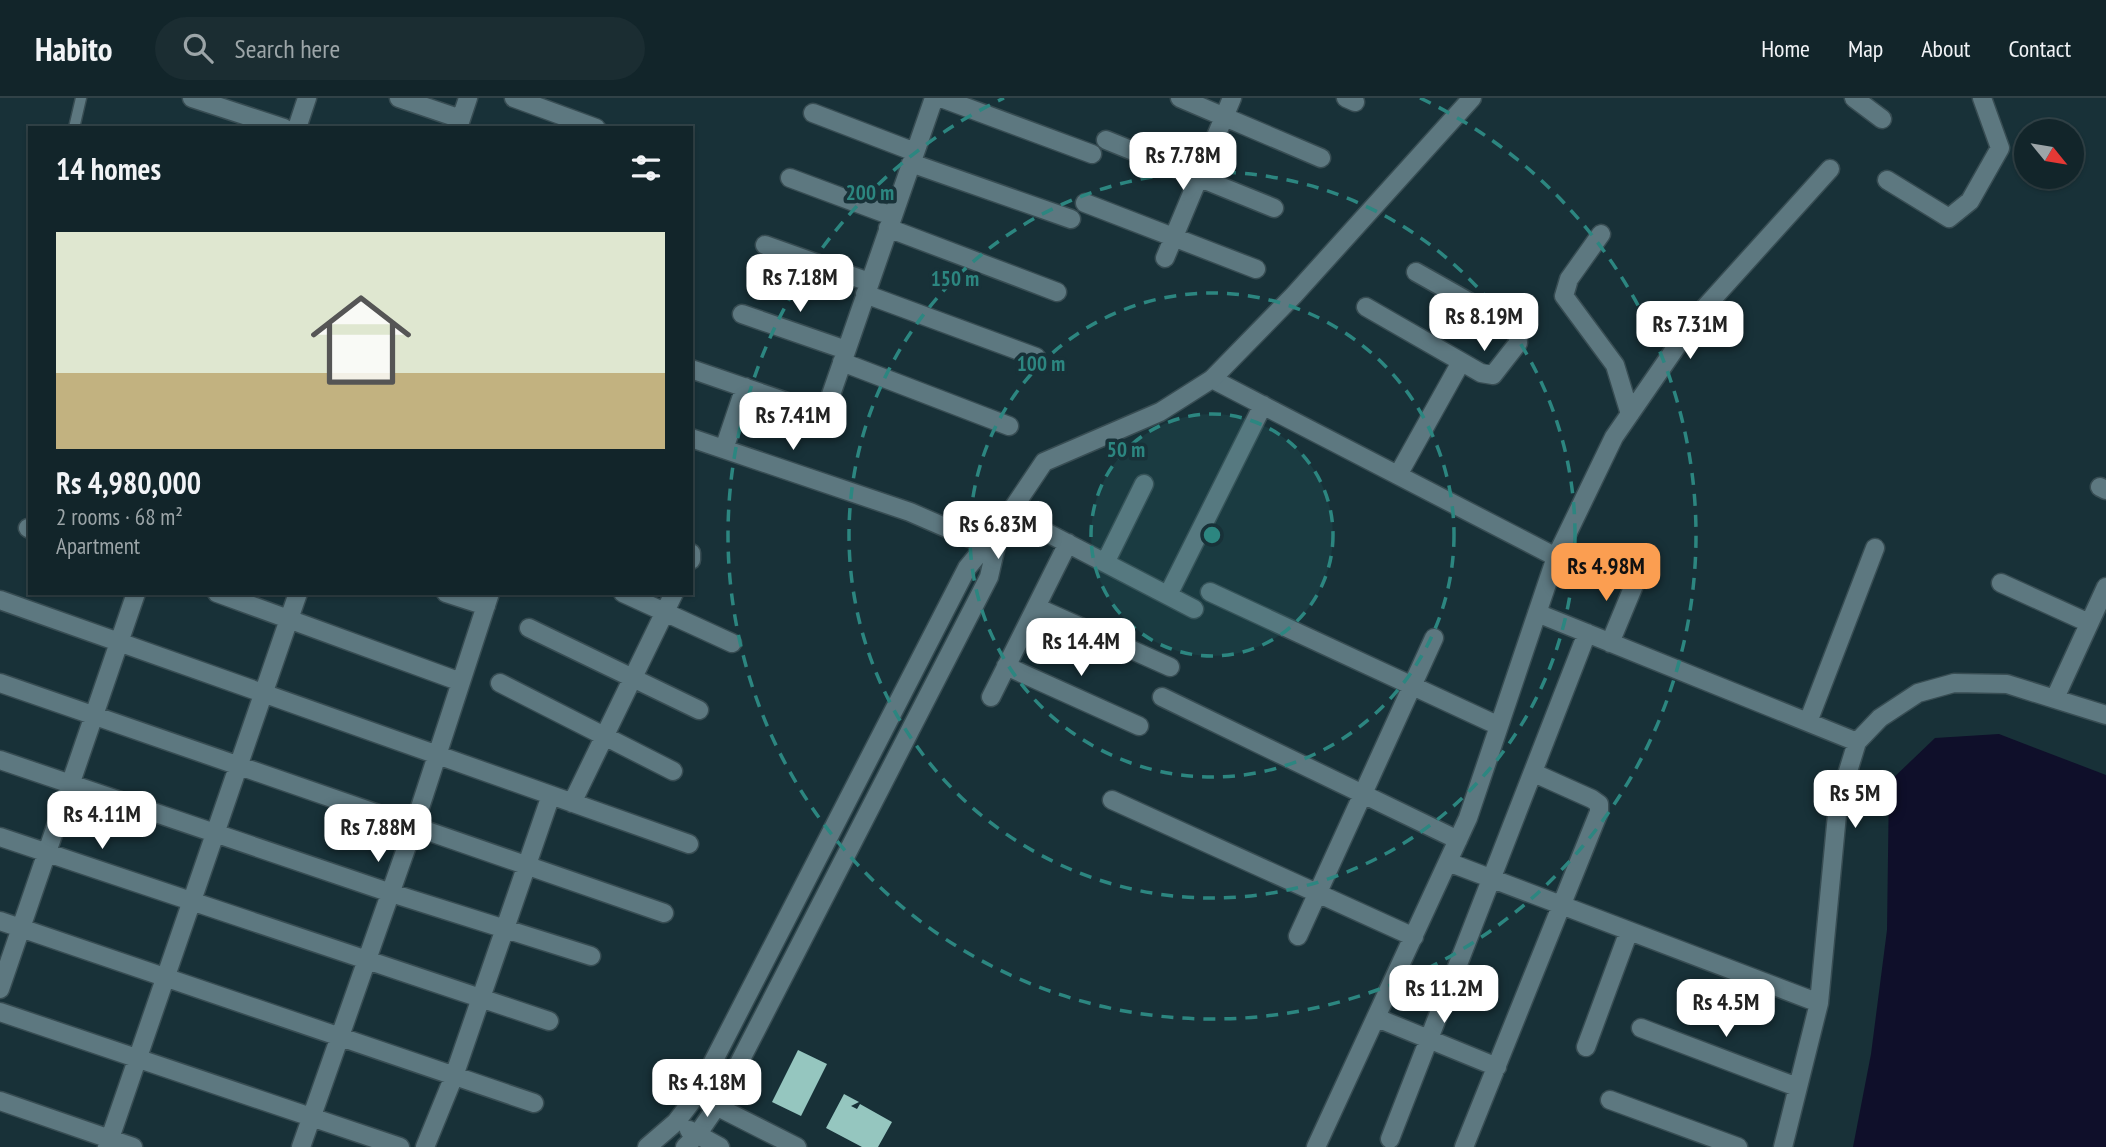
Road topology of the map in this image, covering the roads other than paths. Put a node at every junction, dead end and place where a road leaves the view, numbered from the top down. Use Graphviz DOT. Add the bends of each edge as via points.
graph roads {
  1 [pos="81,98"];
  2 [pos="192,98"];
  3 [pos="307,98"];
  4 [pos="399,98"];
  5 [pos="468,98"];
  6 [pos="514,98"];
  7 [pos="934,98"];
  8 [pos="941,98"];
  9 [pos="1180,98"];
  10 [pos="1232,98"];
  11 [pos="1472,98"];
  12 [pos="1854,98"];
  13 [pos="1982,98"];
  14 [pos="814,113"];
  15 [pos="1224,117"];
  16 [pos="1882,119"];
  17 [pos="460,123"];
  18 [pos="75,126"];
  19 [pos="278,126"];
  20 [pos="298,126"];
  21 [pos="591,126"];
  22 [pos="1106,140"];
  23 [pos="1092,154"];
  24 [pos="913,158"];
  25 [pos="1321,158"];
  26 [pos="1830,169"];
  27 [pos="790,178"];
  28 [pos="1198,178"];
  29 [pos="1886,180"];
  30 [pos="1086,203"];
  31 [pos="1274,208"];
  32 [pos="1071,219"];
  33 [pos="890,222"];
  34 [pos="1601,234"];
  35 [pos="1173,238"];
  36 [pos="765,245"];
  37 [pos="1165,258"];
  38 [pos="1256,270"];
  39 [pos="1416,272"];
  40 [pos="867,288"];
  41 [pos="1057,292"];
  42 [pos="1366,307"];
  43 [pos="741,314"];
  44 [pos="844,356"];
  45 [pos="1036,357"];
  46 [pos="1461,362"];
  47 [pos="693,370"];
  48 [pos="1212,379"];
  49 [pos="745,387"];
  50 [pos="1261,404"];
  51 [pos="1629,414"];
  52 [pos="1009,426"];
  53 [pos="693,439"];
  54 [pos="724,449"];
  55 [pos="1398,475"];
  56 [pos="1144,484"];
  57 [pos="1014,506"];
  58 [pos="999,529"];
  59 [pos="1068,543"];
  60 [pos="986,545"];
  61 [pos="1875,548"];
  62 [pos="1556,557"];
  63 [pos="1105,563"];
  64 [pos="1637,578"];
  65 [pos="2001,583"];
  66 [pos="2106,586"];
  67 [pos="1210,592"];
  68 [pos="135,595"];
  69 [pos="223,595"];
  70 [pos="297,595"];
  71 [pos="458,595"];
  72 [pos="627,595"];
  73 [pos="673,595"];
  74 [pos="1168,595"];
  75 [pos="0,600"];
  76 [pos="488,600"];
  77 [pos="1036,607"];
  78 [pos="1194,609"];
  79 [pos="664,612"];
  80 [pos="1537,613"];
  81 [pos="289,618"];
  82 [pos="2089,623"];
  83 [pos="529,628"];
  84 [pos="1587,634"];
  85 [pos="1434,638"];
  86 [pos="119,643"];
  87 [pos="732,643"];
  88 [pos="1611,643"];
  89 [pos="1006,666"];
  90 [pos="1170,667"];
  91 [pos="632,677"];
  92 [pos="461,682"];
  93 [pos="0,683"];
  94 [pos="500,683"];
  95 [pos="1412,686"];
  96 [pos="263,694"];
  97 [pos="991,697"];
  98 [pos="1162,697"];
  99 [pos="2055,698"];
  100 [pos="699,710"];
  101 [pos="94,715"];
  102 [pos="2106,715"];
  103 [pos="1808,722"];
  104 [pos="1139,726"];
  105 [pos="1499,726"];
  106 [pos="603,736"];
  107 [pos="1857,742"];
  108 [pos="438,756"];
  109 [pos="0,760"];
  110 [pos="239,766"];
  111 [pos="673,771"];
  112 [pos="1534,773"];
  113 [pos="71,783"];
  114 [pos="1363,794"];
  115 [pos="551,795"];
  116 [pos="1112,800"];
  117 [pos="572,803"];
  118 [pos="414,826"];
  119 [pos="216,832"];
  120 [pos="0,837"];
  121 [pos="1458,840"];
  122 [pos="689,844"];
  123 [pos="47,853"];
  124 [pos="1448,862"];
  125 [pos="527,865"];
  126 [pos="1492,880"];
  127 [pos="388,892"];
  128 [pos="1317,893"];
  129 [pos="192,902"];
  130 [pos="1561,906"];
  131 [pos="664,913"];
  132 [pos="0,922"];
  133 [pos="21,928"];
  134 [pos="505,929"];
  135 [pos="1629,931"];
  136 [pos="1298,936"];
  137 [pos="1414,937"];
  138 [pos="591,956"];
  139 [pos="365,961"];
  140 [pos="168,978"];
  141 [pos="0,989"];
  142 [pos="480,998"];
  143 [pos="1819,1003"];
  144 [pos="0,1012"];
  145 [pos="1377,1018"];
  146 [pos="549,1021"];
  147 [pos="1640,1028"];
  148 [pos="340,1037"];
  149 [pos="1429,1040"];
  150 [pos="1587,1047"];
  151 [pos="137,1057"];
  152 [pos="1497,1067"];
  153 [pos="454,1076"];
  154 [pos="1797,1087"];
  155 [pos="695,1097"];
  156 [pos="1610,1100"];
  157 [pos="0,1101"];
  158 [pos="534,1103"];
  159 [pos="717,1106"];
  160 [pos="312,1117"];
  161 [pos="677,1122"];
  162 [pos="1390,1139"];
  163 [pos="691,1141"];
  164 [pos="109,1143"];
  165 [pos="133,1147"];
  166 [pos="301,1147"];
  167 [pos="400,1147"];
  168 [pos="425,1147"];
  169 [pos="647,1147"];
  170 [pos="720,1147"];
  171 [pos="797,1147"];
  172 [pos="1316,1147"];
  173 [pos="1464,1147"];
  174 [pos="1738,1147"];
  175 [pos="1783,1147"];
  1 -- 18 [label="lane"];
  2 -- 19 [label="street"];
  3 -- 20 [label="street"];
  4 -- 17 [label="street"];
  5 -- 17 [label="street"];
  6 -- 21 [label="street"];
  7 -- 24 [label="street"];
  8 -- 23 [label="street"];
  9 -- 15 [label="street"];
  10 -- 15 [label="street"];
  11 -- 48 [label="street"];
  12 -- 16 [label="street"];
  13 -- 29 [label="street" via="2000,148 1970,201 1949,219"];
  14 -- 24 [label="street"];
  15 -- 25 [label="street"];
  15 -- 28 [label="street"];
  22 -- 28 [label="street"];
  24 -- 32 [label="street"];
  24 -- 33 [label="street"];
  26 -- 51 [label="street" via="1699,314"];
  27 -- 33 [label="street"];
  28 -- 31 [label="street"];
  28 -- 35 [label="street"];
  30 -- 35 [label="street"];
  33 -- 40 [label="street"];
  33 -- 41 [label="street"];
  34 -- 51 [label="street" via="1569,279 1564,296 1615,365"];
  35 -- 37 [label="street"];
  35 -- 38 [label="street"];
  36 -- 40 [label="street"];
  39 -- 46 [label="street" via="1519,333 1518,343 1493,375"];
  40 -- 44 [label="street"];
  40 -- 45 [label="street"];
  42 -- 46 [label="street"];
  43 -- 44 [label="street"];
  44 -- 49 [label="street" via="821,413"];
  44 -- 52 [label="street"];
  46 -- 55 [label="street"];
  47 -- 49 [label="street"];
  48 -- 50 [label="street"];
  48 -- 57 [label="street" via="1160,412 1054,456 1036,470"];
  49 -- 54 [label="street"];
  50 -- 55 [label="street"];
  50 -- 74 [label="street"];
  51 -- 62 [label="street"];
  53 -- 54 [label="street"];
  54 -- 60 [label="street" via="910,512"];
  55 -- 62 [label="street"];
  56 -- 63 [label="street"];
  57 -- 58 [label="street"];
  57 -- 59 [label="street"];
  58 -- 60 [label="street"];
  58 -- 159 [label="street" via="989,577"];
  59 -- 63 [label="street"];
  59 -- 77 [label="street"];
  60 -- 155 [label="street" via="967,568"];
  61 -- 103 [label="street"];
  62 -- 80 [label="street"];
  63 -- 74 [label="street"];
  64 -- 88 [label="street"];
  65 -- 82 [label="street"];
  66 -- 82 [label="street"];
  67 -- 95 [label="street"];
  68 -- 86 [label="street"];
  69 -- 81 [label="street"];
  70 -- 81 [label="street"];
  71 -- 76 [label="street"];
  72 -- 79 [label="street"];
  73 -- 79 [label="street"];
  74 -- 78 [label="street"];
  75 -- 86 [label="street"];
  76 -- 92 [label="street"];
  77 -- 89 [label="street"];
  77 -- 90 [label="street"];
  79 -- 87 [label="street"];
  79 -- 91 [label="street"];
  80 -- 84 [label="street"];
  80 -- 105 [label="street"];
  81 -- 92 [label="street"];
  81 -- 96 [label="street"];
  82 -- 99 [label="street"];
  83 -- 91 [label="street"];
  84 -- 88 [label="street"];
  84 -- 112 [label="street"];
  85 -- 95 [label="street"];
  86 -- 96 [label="street"];
  86 -- 101 [label="street"];
  88 -- 103 [label="street"];
  89 -- 97 [label="street"];
  89 -- 104 [label="street"];
  91 -- 100 [label="street"];
  91 -- 106 [label="street"];
  92 -- 108 [label="street"];
  93 -- 101 [label="street"];
  94 -- 106 [label="street"];
  95 -- 105 [label="street"];
  95 -- 114 [label="street"];
  96 -- 108 [label="street"];
  96 -- 110 [label="street"];
  98 -- 114 [label="street"];
  99 -- 102 [label="street"];
  99 -- 107 [label="street" via="2007,684 1954,684 1919,693 1880,718"];
  101 -- 110 [label="street"];
  101 -- 113 [label="street"];
  103 -- 107 [label="street"];
  105 -- 121 [label="street"];
  106 -- 111 [label="street"];
  106 -- 117 [label="street"];
  107 -- 143 [label="street" via="1839,804"];
  108 -- 115 [label="street"];
  108 -- 118 [label="street"];
  109 -- 113 [label="street"];
  110 -- 118 [label="street"];
  110 -- 119 [label="street"];
  112 -- 126 [label="street"];
  112 -- 130 [label="street" via="1599,804"];
  113 -- 119 [label="street"];
  113 -- 123 [label="street"];
  114 -- 121 [label="street"];
  114 -- 128 [label="street"];
  115 -- 117 [label="street"];
  115 -- 125 [label="street"];
  116 -- 128 [label="street"];
  117 -- 122 [label="street"];
  118 -- 125 [label="street"];
  118 -- 127 [label="street"];
  119 -- 127 [label="street"];
  119 -- 129 [label="street"];
  120 -- 123 [label="street"];
  121 -- 124 [label="street"];
  123 -- 129 [label="street"];
  123 -- 133 [label="street"];
  124 -- 126 [label="street"];
  124 -- 137 [label="street"];
  125 -- 131 [label="street"];
  125 -- 134 [label="street"];
  126 -- 130 [label="street"];
  126 -- 149 [label="street"];
  127 -- 134 [label="street"];
  127 -- 139 [label="street"];
  128 -- 136 [label="street"];
  128 -- 137 [label="street"];
  129 -- 139 [label="street"];
  129 -- 140 [label="street"];
  130 -- 135 [label="street"];
  130 -- 152 [label="street"];
  132 -- 133 [label="street"];
  133 -- 140 [label="street"];
  133 -- 141 [label="street"];
  134 -- 138 [label="street"];
  134 -- 142 [label="street"];
  135 -- 143 [label="street"];
  135 -- 150 [label="street"];
  137 -- 145 [label="street"];
  139 -- 142 [label="street"];
  139 -- 148 [label="street"];
  140 -- 148 [label="street"];
  140 -- 151 [label="street"];
  142 -- 146 [label="street"];
  142 -- 153 [label="street"];
  143 -- 154 [label="street"];
  144 -- 151 [label="street"];
  145 -- 149 [label="street"];
  145 -- 172 [label="street"];
  147 -- 154 [label="street"];
  148 -- 153 [label="street"];
  148 -- 160 [label="street"];
  149 -- 152 [label="street"];
  149 -- 162 [label="street"];
  151 -- 160 [label="street"];
  151 -- 164 [label="street"];
  152 -- 173 [label="street"];
  153 -- 158 [label="street"];
  153 -- 168 [label="street"];
  154 -- 175 [label="street"];
  155 -- 159 [label="street"];
  155 -- 161 [label="street"];
  156 -- 174 [label="street"];
  157 -- 164 [label="street"];
  159 -- 163 [label="street"];
  159 -- 171 [label="street"];
  160 -- 166 [label="street"];
  160 -- 167 [label="street"];
  161 -- 163 [label="street"];
  161 -- 169 [label="street"];
  163 -- 170 [label="street"];
  164 -- 165 [label="street"];
}
